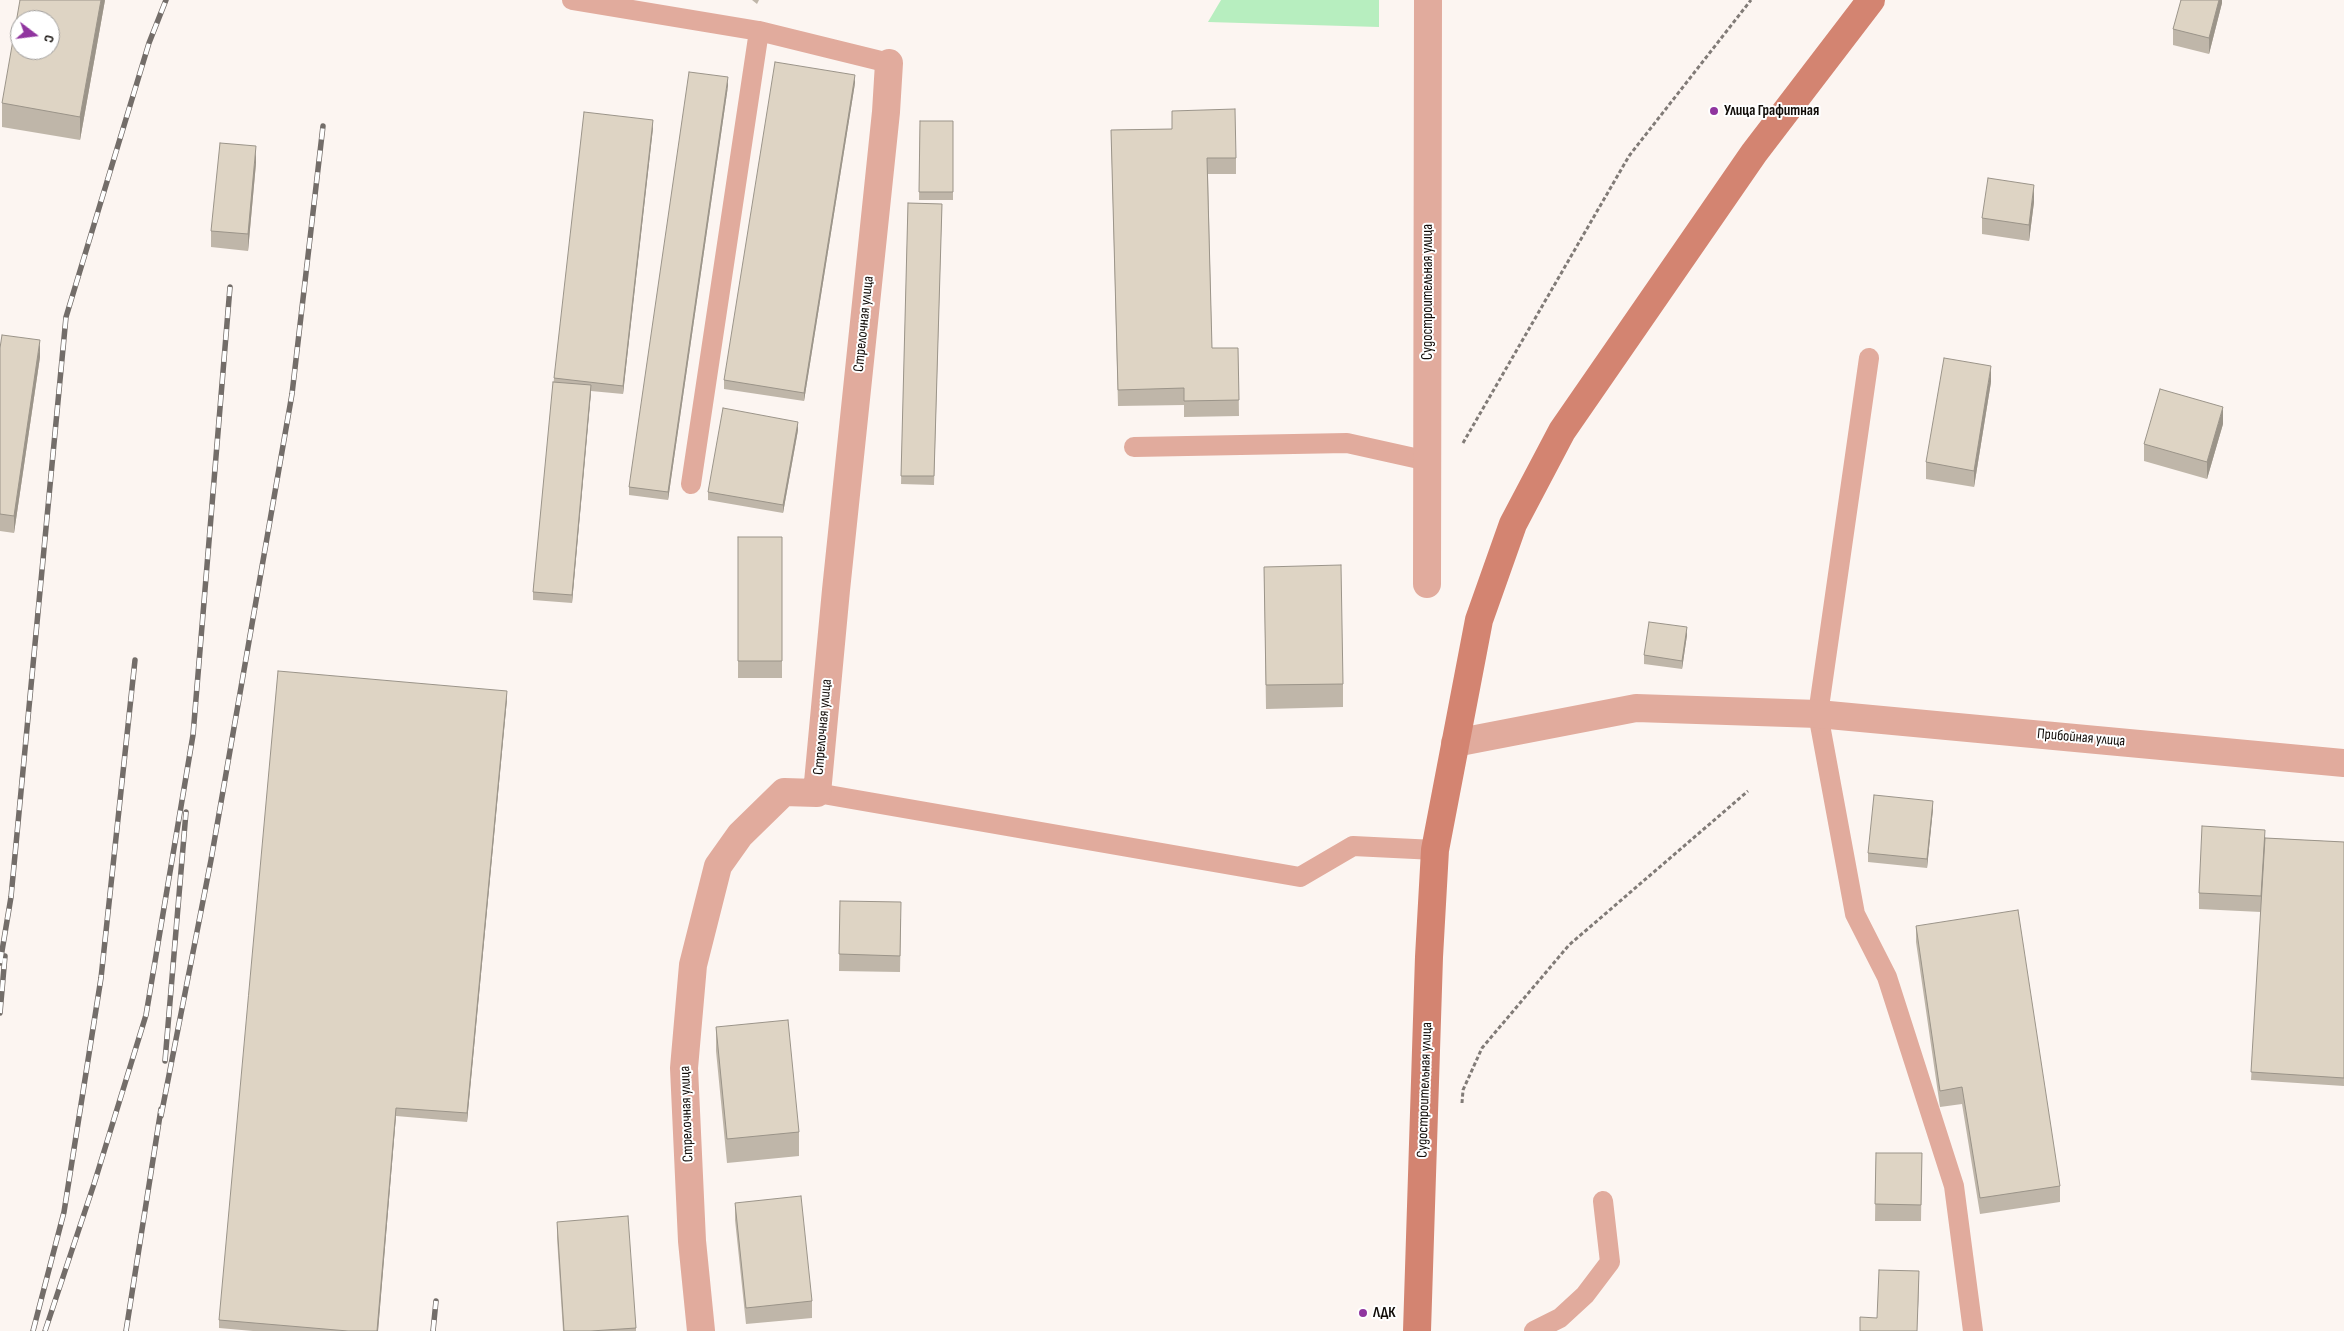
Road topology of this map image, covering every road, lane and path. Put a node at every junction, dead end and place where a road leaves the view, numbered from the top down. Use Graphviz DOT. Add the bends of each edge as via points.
graph roads {
  1 [pos="572,0"];
  2 [pos="1428,0"];
  3 [pos="1751,0"];
  4 [pos="1871,0"];
  5 [pos="759,31"];
  6 [pos="889,63"];
  7 [pos="1869,358"];
  8 [pos="1134,447"];
  9 [pos="1459,451"];
  10 [pos="1428,461"];
  11 [pos="691,484"];
  12 [pos="1427,584"];
  13 [pos="1818,714"];
  14 [pos="1455,743"];
  15 [pos="2344,763"];
  16 [pos="1748,791"];
  17 [pos="817,793"];
  18 [pos="1435,850"];
  19 [pos="1461,1110"];
  20 [pos="1603,1201"];
  21 [pos="701,1331"];
  22 [pos="1417,1331"];
  23 [pos="1534,1331"];
  24 [pos="1973,1331"];
  1 -- 5 [label="lane"];
  2 -- 10 [label="street, Судостроительная улица"];
  3 -- 9 [label="path" via="1629,156"];
  4 -- 14 [label="main road, Судостроительная улица" via="1754,153 1562,432 1513,524 1479,620"];
  5 -- 6 [label="lane"];
  5 -- 11 [label="lane"];
  6 -- 17 [label="street, Стрелочная улица"];
  7 -- 13 [label="lane"];
  8 -- 10 [label="lane" via="1347,443"];
  10 -- 12 [label="street, Судостроительная улица"];
  13 -- 14 [label="street, Прибойная улица" via="1636,708"];
  13 -- 15 [label="street, Прибойная улица"];
  13 -- 24 [label="lane" via="1855,914 1887,976 1954,1186"];
  14 -- 18 [label="main road, Судостроительная улица"];
  16 -- 19 [label="path" via="1569,945 1482,1048 1463,1090"];
  17 -- 18 [label="lane" via="1300,877 1353,846"];
  17 -- 21 [label="street, Стрелочная улица" via="784,792 740,835 718,866 693,964 684,1068 692,1241"];
  18 -- 22 [label="main road, Судостроительная улица"];
  20 -- 23 [label="lane" via="1610,1262 1585,1295 1560,1318"];
}
